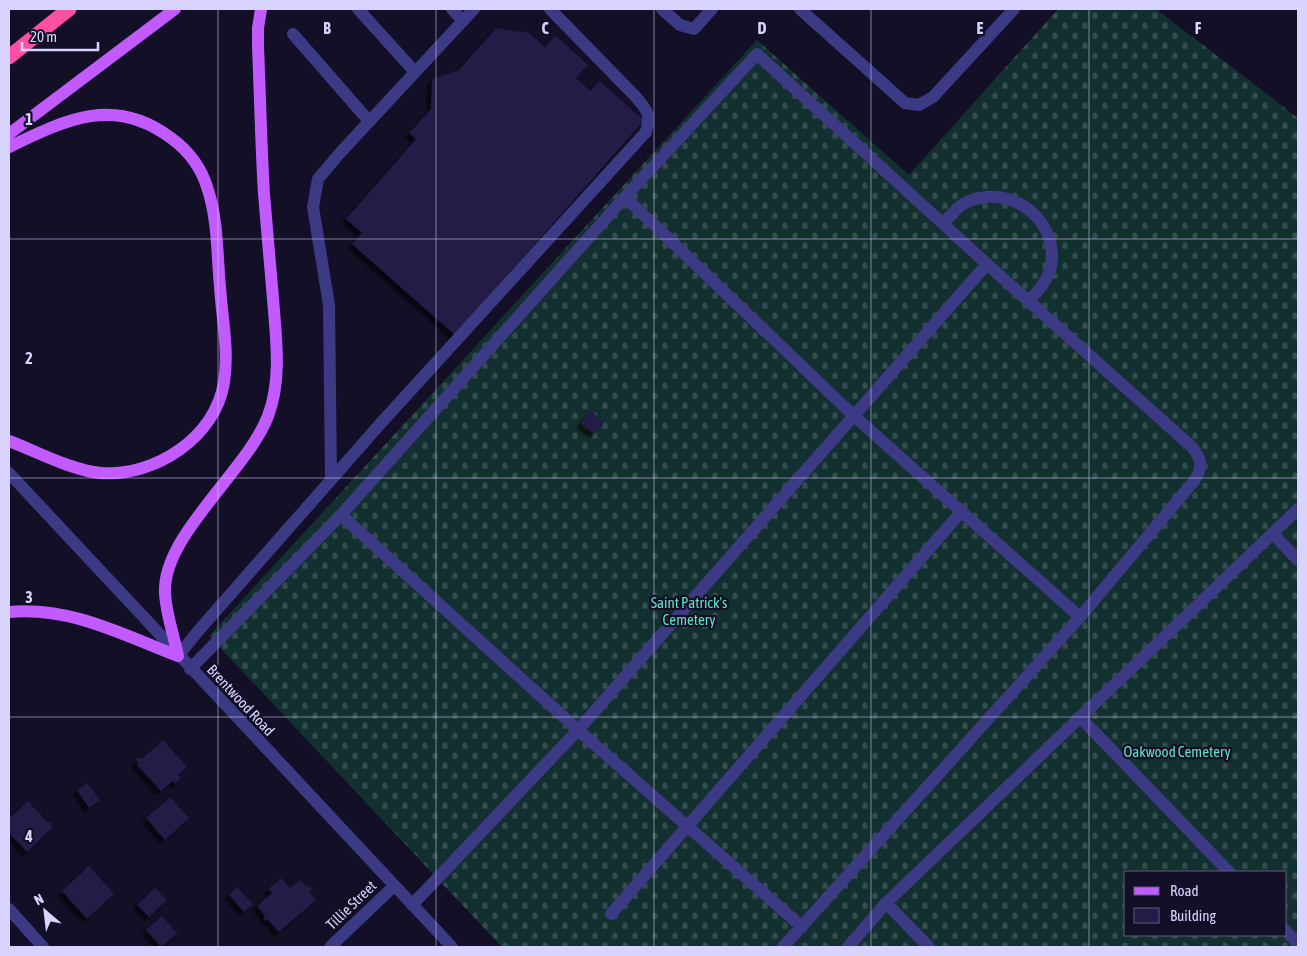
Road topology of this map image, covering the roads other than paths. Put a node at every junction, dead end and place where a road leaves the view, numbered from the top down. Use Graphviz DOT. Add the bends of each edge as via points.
graph roads {
  1 [pos="69,9"];
  2 [pos="174,9"];
  3 [pos="261,9"];
  4 [pos="358,9"];
  5 [pos="452,9"];
  6 [pos="474,9"];
  7 [pos="550,9"];
  8 [pos="662,9"];
  9 [pos="712,9"];
  10 [pos="800,9"];
  11 [pos="1014,9"];
  12 [pos="463,20"];
  13 [pos="294,34"];
  14 [pos="9,57"];
  15 [pos="415,72"];
  16 [pos="369,121"];
  17 [pos="9,134"];
  18 [pos="9,147"];
  19 [pos="625,197"];
  20 [pos="943,224"];
  21 [pos="987,264"];
  22 [pos="1029,301"];
  23 [pos="854,416"];
  24 [pos="9,441"];
  25 [pos="9,473"];
  26 [pos="331,479"];
  27 [pos="1298,509"];
  28 [pos="962,512"];
  29 [pos="341,515"];
  30 [pos="1272,532"];
  31 [pos="1298,560"];
  32 [pos="9,612"];
  33 [pos="1080,616"];
  34 [pos="178,656"];
  35 [pos="190,669"];
  36 [pos="1080,717"];
  37 [pos="578,730"];
  38 [pos="687,826"];
  39 [pos="1228,871"];
  40 [pos="394,886"];
  41 [pos="886,903"];
  42 [pos="412,905"];
  43 [pos="9,909"];
  44 [pos="611,914"];
  45 [pos="802,927"];
  46 [pos="1287,932"];
  47 [pos="1298,944"];
  48 [pos="43,947"];
  49 [pos="330,947"];
  50 [pos="452,947"];
  51 [pos="783,947"];
  52 [pos="848,947"];
  53 [pos="929,947"];
  1 -- 14 [label="highway"];
  2 -- 17 [label="main road"];
  3 -- 34 [label="main road" via="258,46 264,192 275,326 273,400 261,431 184,538 168,569 165,593"];
  4 -- 15 [label="street"];
  5 -- 12 [label="street"];
  6 -- 12 [label="street"];
  7 -- 26 [label="street" via="646,110 649,120 646,132"];
  8 -- 9 [label="street" via="680,25 694,29"];
  10 -- 11 [label="street" via="905,103 919,105 933,97"];
  12 -- 15 [label="street"];
  13 -- 16 [label="street"];
  15 -- 16 [label="street"];
  16 -- 26 [label="street" via="318,179 313,207 329,305"];
  18 -- 24 [label="main road" via="52,126 105,114 120,115 150,125 176,141 195,162 212,204 225,353 220,397 206,423 187,444 159,462 131,471 86,471"];
  19 -- 20 [label="street" via="757,54"];
  19 -- 23 [label="street"];
  19 -- 29 [label="street"];
  20 -- 21 [label="street"];
  20 -- 22 [label="street" via="959,206 977,198 997,196 1016,201 1032,212 1045,227 1051,246 1051,266 1044,284"];
  21 -- 22 [label="street"];
  21 -- 23 [label="street"];
  22 -- 33 [label="street" via="1192,447 1201,464 1200,473 1194,481"];
  23 -- 28 [label="street"];
  23 -- 37 [label="street"];
  25 -- 34 [label="street, Brentwood Road"];
  26 -- 34 [label="street"];
  27 -- 30 [label="street"];
  28 -- 33 [label="street"];
  28 -- 38 [label="street"];
  29 -- 35 [label="street"];
  29 -- 37 [label="street"];
  30 -- 31 [label="street"];
  30 -- 36 [label="street"];
  32 -- 34 [label="main road" via="28,610 71,616"];
  33 -- 45 [label="street"];
  34 -- 35 [label="street, Brentwood Road"];
  35 -- 40 [label="street, Brentwood Road"];
  36 -- 39 [label="street"];
  36 -- 41 [label="street"];
  37 -- 38 [label="street"];
  37 -- 42 [label="street"];
  38 -- 44 [label="street"];
  38 -- 45 [label="street"];
  40 -- 42 [label="street, Brentwood Road"];
  40 -- 49 [label="street, Tillie Street"];
  41 -- 52 [label="street"];
  41 -- 53 [label="street"];
  42 -- 50 [label="street, Brentwood Road"];
  43 -- 48 [label="street"];
  45 -- 51 [label="street"];
  46 -- 47 [label="street"];
}
